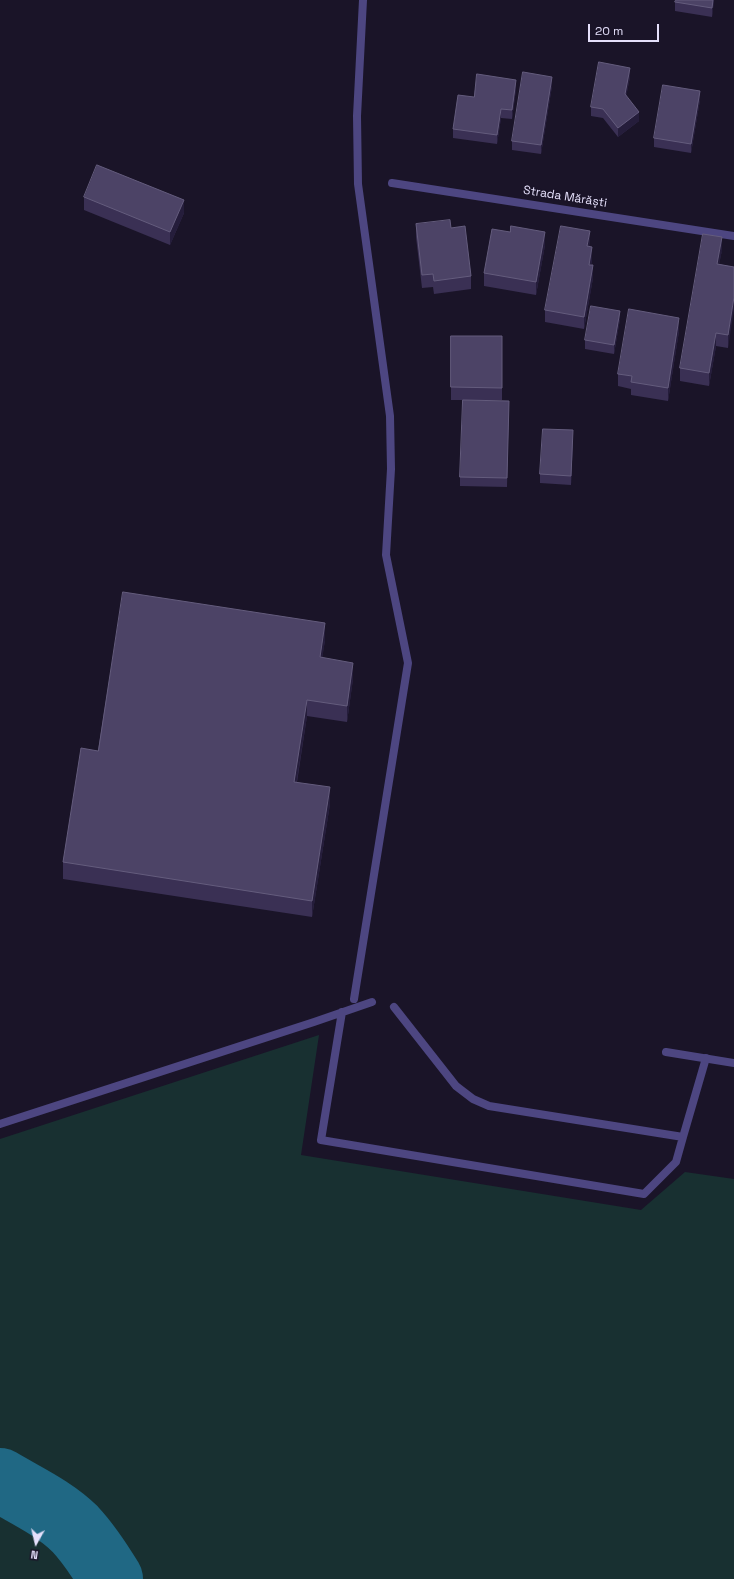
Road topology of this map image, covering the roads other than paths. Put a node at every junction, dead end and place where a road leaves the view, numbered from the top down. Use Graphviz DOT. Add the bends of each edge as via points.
graph roads {
  1 [pos="363,0"];
  2 [pos="392,182"];
  3 [pos="734,236"];
  4 [pos="354,999"];
  5 [pos="372,1002"];
  6 [pos="394,1007"];
  7 [pos="342,1012"];
  8 [pos="666,1052"];
  9 [pos="706,1058"];
  10 [pos="734,1063"];
  11 [pos="0,1124"];
  12 [pos="683,1137"];
  1 -- 4 [label="street" via="357,109 358,184 390,416 391,469 386,555 408,663"];
  2 -- 3 [label="street, Strada Mărăști"];
  5 -- 7 [label="street"];
  6 -- 12 [label="street" via="456,1086 473,1099 489,1106"];
  7 -- 11 [label="street"];
  7 -- 12 [label="street" via="321,1140 644,1194 676,1162"];
  8 -- 9 [label="street"];
  9 -- 10 [label="street"];
  9 -- 12 [label="street"];
}
